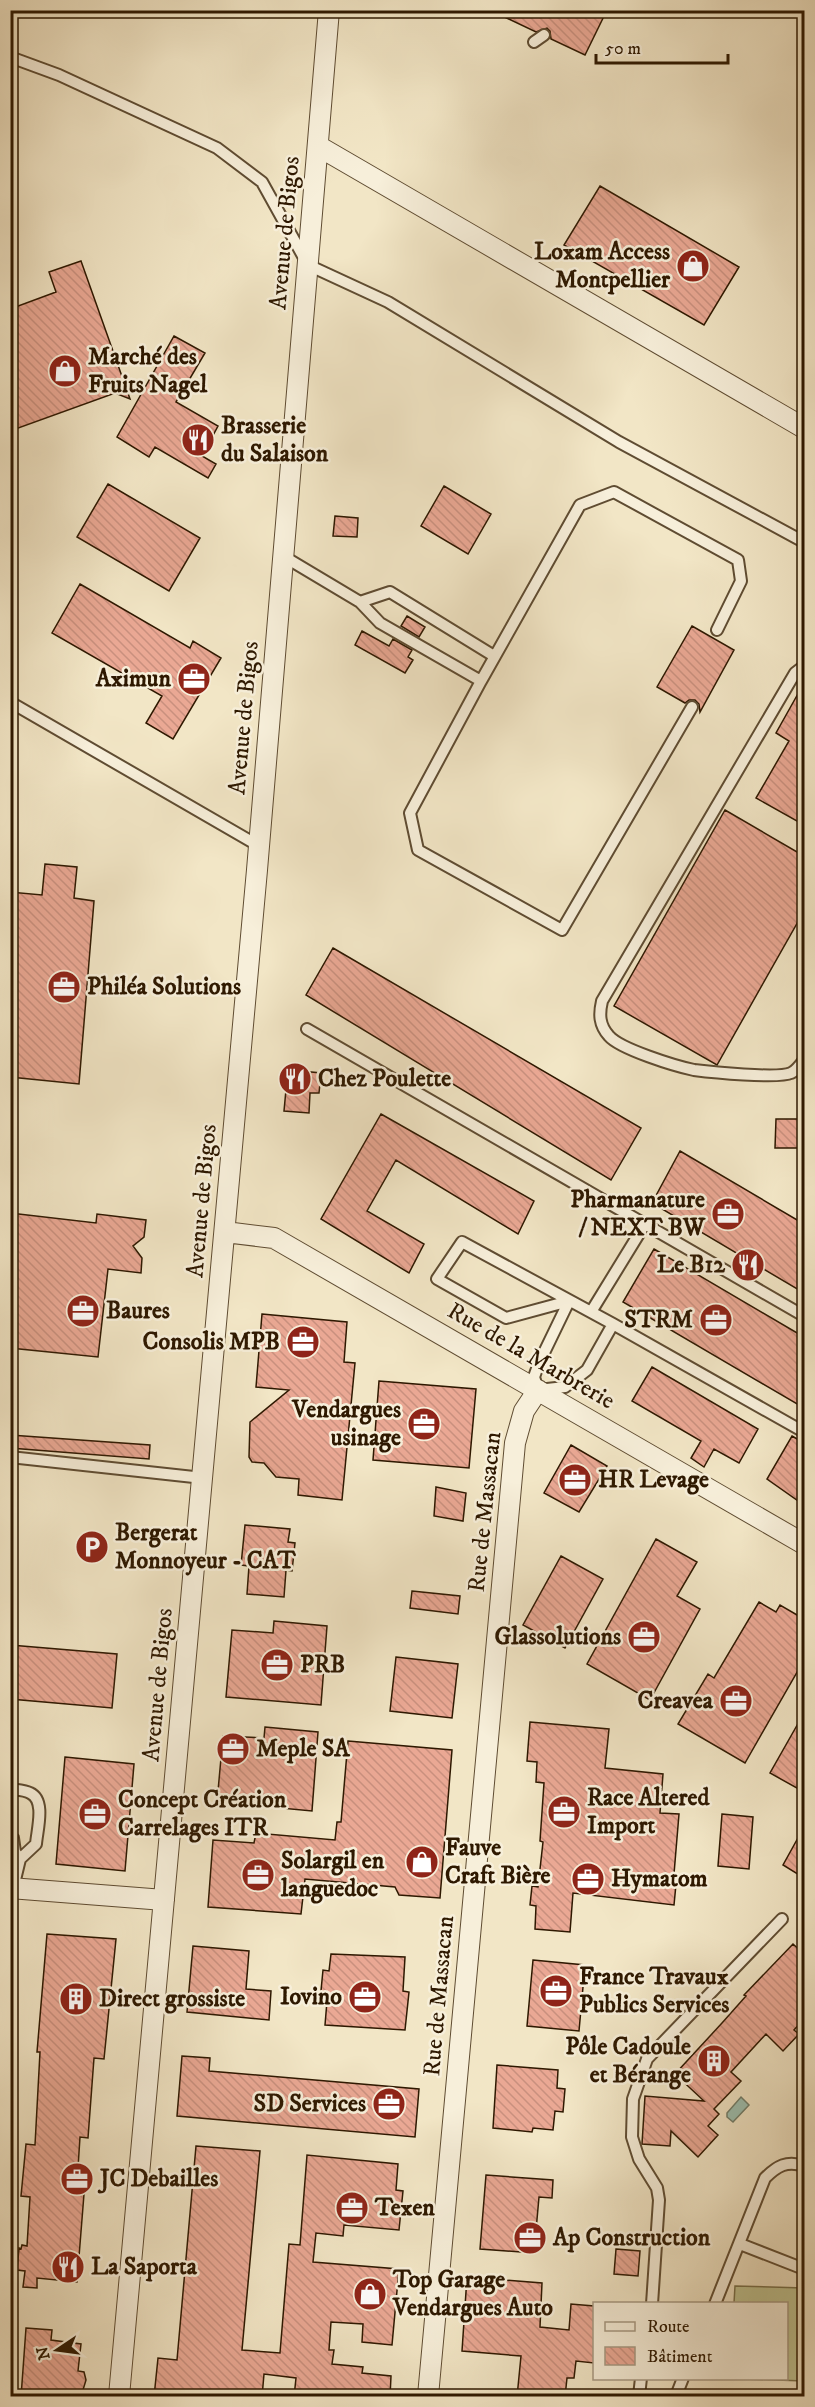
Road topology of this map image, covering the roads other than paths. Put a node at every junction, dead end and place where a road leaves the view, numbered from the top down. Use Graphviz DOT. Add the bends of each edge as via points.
graph roads {
  1 [pos="329,10"];
  2 [pos="544,35"];
  3 [pos="534,42"];
  4 [pos="10,57"];
  5 [pos="318,146"];
  6 [pos="308,265"];
  7 [pos="804,428"];
  8 [pos="804,542"];
  9 [pos="283,556"];
  10 [pos="360,602"];
  11 [pos="717,630"];
  12 [pos="495,656"];
  13 [pos="804,666"];
  14 [pos="481,681"];
  15 [pos="10,702"];
  16 [pos="692,707"];
  17 [pos="259,846"];
  18 [pos="307,1029"];
  19 [pos="804,1060"];
  20 [pos="645,1224"];
  21 [pos="225,1232"];
  22 [pos="569,1301"];
  23 [pos="591,1312"];
  24 [pos="804,1316"];
  25 [pos="613,1324"];
  26 [pos="538,1390"];
  27 [pos="804,1432"];
  28 [pos="10,1457"];
  29 [pos="203,1478"];
  30 [pos="804,1544"];
  31 [pos="10,1789"];
  32 [pos="13,1838"];
  33 [pos="20,1859"];
  34 [pos="12,1888"];
  35 [pos="164,1900"];
  36 [pos="782,1919"];
  37 [pos="804,2166"];
  38 [pos="740,2244"];
  39 [pos="804,2269"];
  40 [pos="652,2302"];
  41 [pos="716,2302"];
  42 [pos="641,2380"];
  43 [pos="683,2380"];
  44 [pos="119,2397"];
  45 [pos="428,2397"];
  46 [pos="639,2397"];
  47 [pos="676,2397"];
  1 -- 5 [label="street, Avenue de Bigos"];
  2 -- 3 [label="lane"];
  4 -- 6 [label="lane" via="59,75 217,148 262,182"];
  5 -- 6 [label="street, Avenue de Bigos"];
  5 -- 7 [label="street"];
  6 -- 8 [label="lane" via="388,302 619,442"];
  6 -- 9 [label="street, Avenue de Bigos"];
  9 -- 10 [label="lane"];
  9 -- 17 [label="street, Avenue de Bigos"];
  10 -- 12 [label="lane" via="390,592"];
  10 -- 14 [label="lane" via="380,623"];
  11 -- 12 [label="lane" via="741,581 738,560 614,492 580,505"];
  12 -- 14 [label="lane"];
  13 -- 19 [label="lane" via="795,673 718,802 602,1001 600,1013 602,1026 622,1046 693,1070 774,1076 791,1073"];
  14 -- 16 [label="lane" via="410,813 418,850 562,930"];
  15 -- 17 [label="lane"];
  17 -- 21 [label="street, Avenue de Bigos"];
  18 -- 20 [label="lane"];
  20 -- 23 [label="lane"];
  20 -- 24 [label="lane"];
  21 -- 26 [label="street, Rue de la Marbrerie" via="274,1238"];
  21 -- 29 [label="street, Avenue de Bigos"];
  22 -- 22 [label="lane" via="462,1242 437,1279 506,1318"];
  22 -- 23 [label="lane"];
  22 -- 26 [label="lane" via="534,1377"];
  23 -- 25 [label="lane"];
  25 -- 26 [label="lane" via="587,1370 565,1387"];
  25 -- 27 [label="lane"];
  26 -- 30 [label="street, Rue de la Marbrerie"];
  26 -- 45 [label="street, Rue de Massacan" via="524,1411 515,1443"];
  28 -- 29 [label="lane"];
  29 -- 35 [label="street, Avenue de Bigos"];
  31 -- 33 [label="lane" via="31,1793 39,1806 36,1844"];
  32 -- 33 [label="lane"];
  33 -- 34 [label="lane"];
  34 -- 35 [label="street"];
  35 -- 44 [label="street, Avenue de Bigos"];
  36 -- 40 [label="lane" via="647,2059 633,2099 632,2137 659,2200"];
  37 -- 38 [label="lane" via="778,2166 765,2178"];
  38 -- 39 [label="lane"];
  38 -- 41 [label="lane"];
  42 -- 46 [label="lane"];
  43 -- 47 [label="lane"];
}
